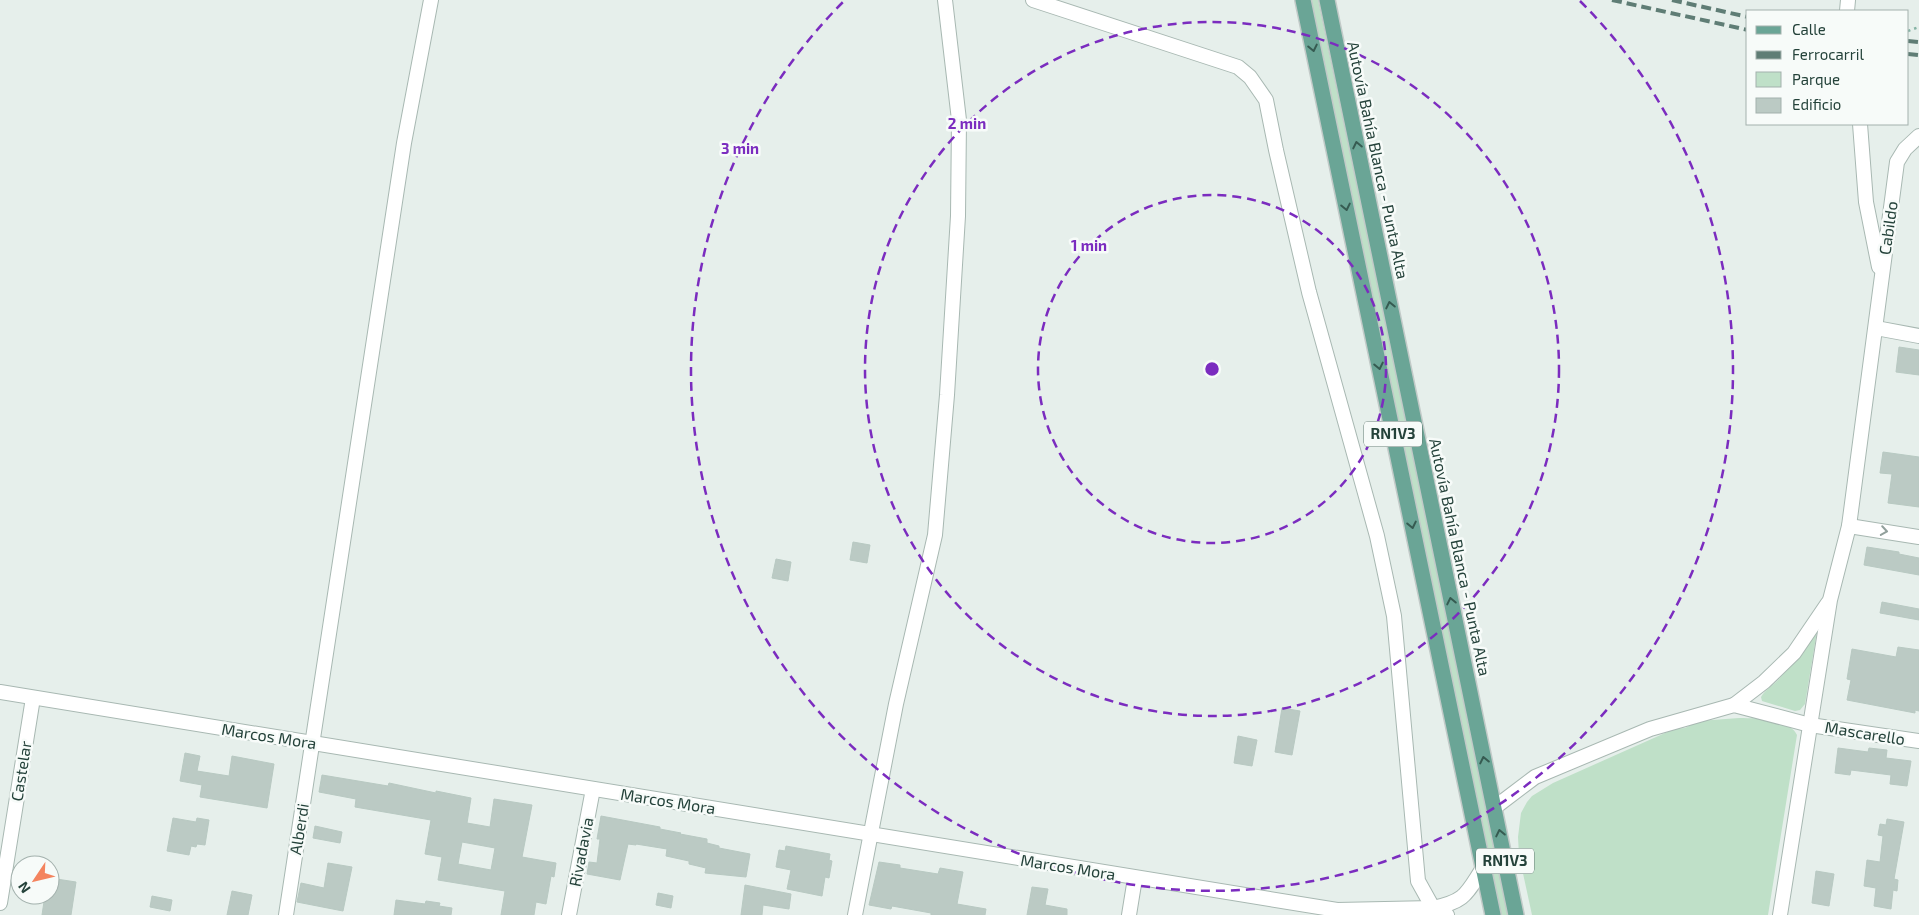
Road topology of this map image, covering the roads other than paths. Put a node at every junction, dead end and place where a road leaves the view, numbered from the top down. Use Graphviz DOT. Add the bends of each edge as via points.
graph roads {
  1 [pos="431,0"];
  2 [pos="945,0"];
  3 [pos="1033,0"];
  4 [pos="1303,0"];
  5 [pos="1327,0"];
  6 [pos="1860,125"];
  7 [pos="1919,136"];
  8 [pos="1881,277"];
  9 [pos="1876,328"];
  10 [pos="1919,336"];
  11 [pos="1849,526"];
  12 [pos="1919,537"];
  13 [pos="1830,600"];
  14 [pos="0,692"];
  15 [pos="33,698"];
  16 [pos="1734,705"];
  17 [pos="1810,724"];
  18 [pos="1919,741"];
  19 [pos="312,743"];
  20 [pos="593,789"];
  21 [pos="1494,808"];
  22 [pos="870,834"];
  23 [pos="1483,868"];
  24 [pos="1135,878"];
  25 [pos="0,903"];
  26 [pos="1433,908"];
  27 [pos="1336,913"];
  28 [pos="286,915"];
  29 [pos="569,915"];
  30 [pos="855,915"];
  31 [pos="1129,915"];
  32 [pos="1447,915"];
  33 [pos="1493,915"];
  34 [pos="1516,915"];
  35 [pos="1780,915"];
  1 -- 19 [label="street, Alberdi" via="404,143"];
  2 -- 22 [label="street" via="959,120 958,216 947,395 934,535"];
  3 -- 26 [label="street" via="1238,67 1250,77 1266,100 1309,292 1378,536 1394,616 1418,881"];
  4 -- 23 [label="main road, RN1V3, one-way"];
  21 -- 5 [label="main road, Autovía Bahía Blanca - Punta Alta / RN1V3, one-way"];
  6 -- 8 [label="street" via="1866,202"];
  7 -- 8 [label="street, Cabildo" via="1897,162"];
  8 -- 9 [label="street, Cabildo"];
  9 -- 10 [label="street"];
  9 -- 11 [label="street, Cabildo"];
  11 -- 12 [label="street, one-way"];
  11 -- 13 [label="street, Cabildo"];
  13 -- 16 [label="street" via="1794,653"];
  13 -- 17 [label="street"];
  14 -- 15 [label="street, Marcos Mora"];
  15 -- 19 [label="street, Marcos Mora"];
  15 -- 25 [label="street, Castelar"];
  16 -- 17 [label="street, Mascarello"];
  16 -- 21 [label="street" via="1650,729 1535,777"];
  17 -- 18 [label="street, Mascarello"];
  17 -- 35 [label="street"];
  19 -- 20 [label="street, Marcos Mora"];
  19 -- 28 [label="street, Alberdi"];
  20 -- 22 [label="street, Marcos Mora"];
  20 -- 29 [label="street, Rivadavia"];
  34 -- 21 [label="main road, Autovía Bahía Blanca - Punta Alta / RN1V3, one-way"];
  22 -- 24 [label="street, Marcos Mora"];
  22 -- 30 [label="street"];
  23 -- 26 [label="street" via="1465,896 1452,904"];
  23 -- 33 [label="main road, RN1V3"];
  24 -- 27 [label="street, Marcos Mora"];
  24 -- 31 [label="street"];
  26 -- 27 [label="street, Marcos Mora"];
  26 -- 32 [label="street"];
}
